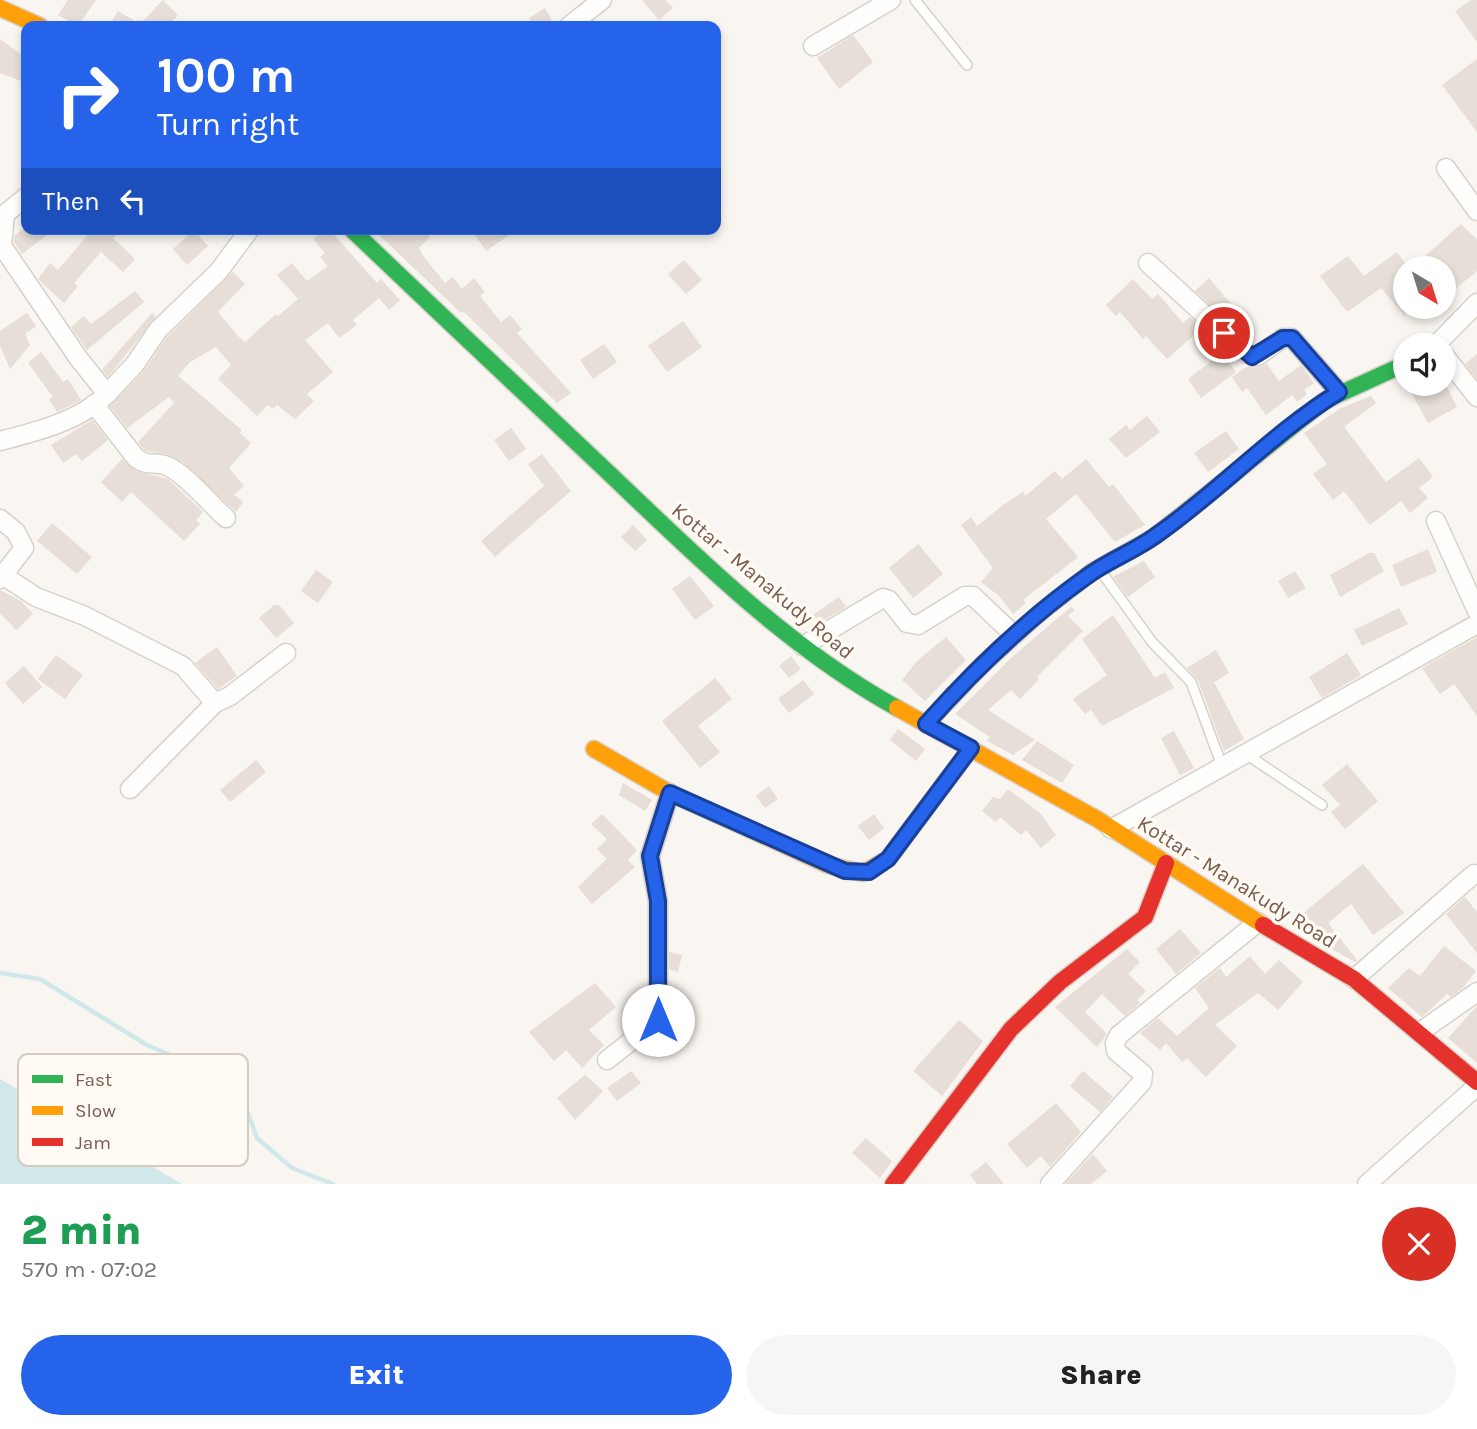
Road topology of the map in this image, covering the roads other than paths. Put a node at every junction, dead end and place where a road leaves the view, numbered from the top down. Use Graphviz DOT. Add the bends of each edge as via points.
graph roads {
  1 [pos="602,0"];
  2 [pos="891,0"];
  3 [pos="915,0"];
  4 [pos="0,8"];
  5 [pos="29,21"];
  6 [pos="575,21"];
  7 [pos="813,47"];
  8 [pos="967,65"];
  9 [pos="1446,168"];
  10 [pos="21,201"];
  11 [pos="1477,211"];
  12 [pos="246,235"];
  13 [pos="357,235"];
  14 [pos="1,247"];
  15 [pos="1148,262"];
  16 [pos="1477,303"];
  17 [pos="1448,333"];
  18 [pos="1456,370"];
  19 [pos="1393,372"];
  20 [pos="1339,392"];
  21 [pos="1477,397"];
  22 [pos="100,399"];
  23 [pos="0,441"];
  24 [pos="0,519"];
  25 [pos="226,519"];
  26 [pos="1436,522"];
  27 [pos="1099,569"];
  28 [pos="2,578"];
  29 [pos="1477,611"];
  30 [pos="1477,624"];
  31 [pos="1014,635"];
  32 [pos="803,646"];
  33 [pos="286,653"];
  34 [pos="215,702"];
  35 [pos="926,724"];
  36 [pos="971,748"];
  37 [pos="594,749"];
  38 [pos="1246,754"];
  39 [pos="1222,766"];
  40 [pos="130,789"];
  41 [pos="670,793"];
  42 [pos="1322,805"];
  43 [pos="1111,829"];
  44 [pos="1166,863"];
  45 [pos="1474,874"];
  46 [pos="1258,922"];
  47 [pos="1353,979"];
  48 [pos="1477,992"];
  49 [pos="1420,1032"];
  50 [pos="607,1060"];
  51 [pos="1477,1084"];
  52 [pos="893,1184"];
  53 [pos="1050,1184"];
  54 [pos="1367,1184"];
  1 -- 6 [label="street"];
  2 -- 7 [label="street"];
  3 -- 8 [label="lane"];
  4 -- 5 [label="street"];
  9 -- 11 [label="street"];
  10 -- 14 [label="street" via="5,214"];
  12 -- 22 [label="street" via="219,271 158,330 135,364"];
  13 -- 32 [label="street, Kottar - Manakudy Road" via="656,518"];
  14 -- 22 [label="street" via="79,359"];
  15 -- 20 [label="street" via="1247,355 1258,356 1283,338 1292,338"];
  16 -- 17 [label="street"];
  18 -- 21 [label="street"];
  19 -- 20 [label="street"];
  20 -- 27 [label="street" via="1154,537"];
  22 -- 23 [label="street" via="41,430"];
  22 -- 25 [label="street" via="136,458 174,470"];
  24 -- 28 [label="street" via="16,532 24,548"];
  26 -- 29 [label="street"];
  27 -- 31 [label="street"];
  27 -- 39 [label="lane" via="1152,642 1191,682"];
  28 -- 34 [label="street" via="183,666"];
  30 -- 38 [label="street"];
  31 -- 32 [label="street" via="973,596 965,596 918,625 907,623 891,601 883,598"];
  31 -- 35 [label="street"];
  32 -- 35 [label="street, Kottar - Manakudy Road" via="852,683"];
  33 -- 34 [label="street" via="230,696"];
  34 -- 40 [label="street"];
  35 -- 36 [label="street, Kottar - Manakudy Road"];
  36 -- 41 [label="street" via="888,859 863,873 828,865"];
  36 -- 43 [label="street, Kottar - Manakudy Road"];
  37 -- 41 [label="street"];
  38 -- 39 [label="street"];
  38 -- 42 [label="lane"];
  39 -- 43 [label="street"];
  41 -- 50 [label="street" via="650,856 658,901 658,1020"];
  43 -- 44 [label="street, Kottar - Manakudy Road"];
  44 -- 46 [label="street, Kottar - Manakudy Road"];
  44 -- 52 [label="street" via="1145,917 1060,982 1011,1029"];
  45 -- 47 [label="street"];
  46 -- 47 [label="street, Kottar - Manakudy Road"];
  46 -- 53 [label="street" via="1119,1035 1116,1051 1143,1074 1142,1082"];
  47 -- 49 [label="street, Kottar - Manakudy Road"];
  48 -- 49 [label="street"];
  49 -- 51 [label="street, Kottar - Manakudy Road"];
  51 -- 54 [label="street"];
}
